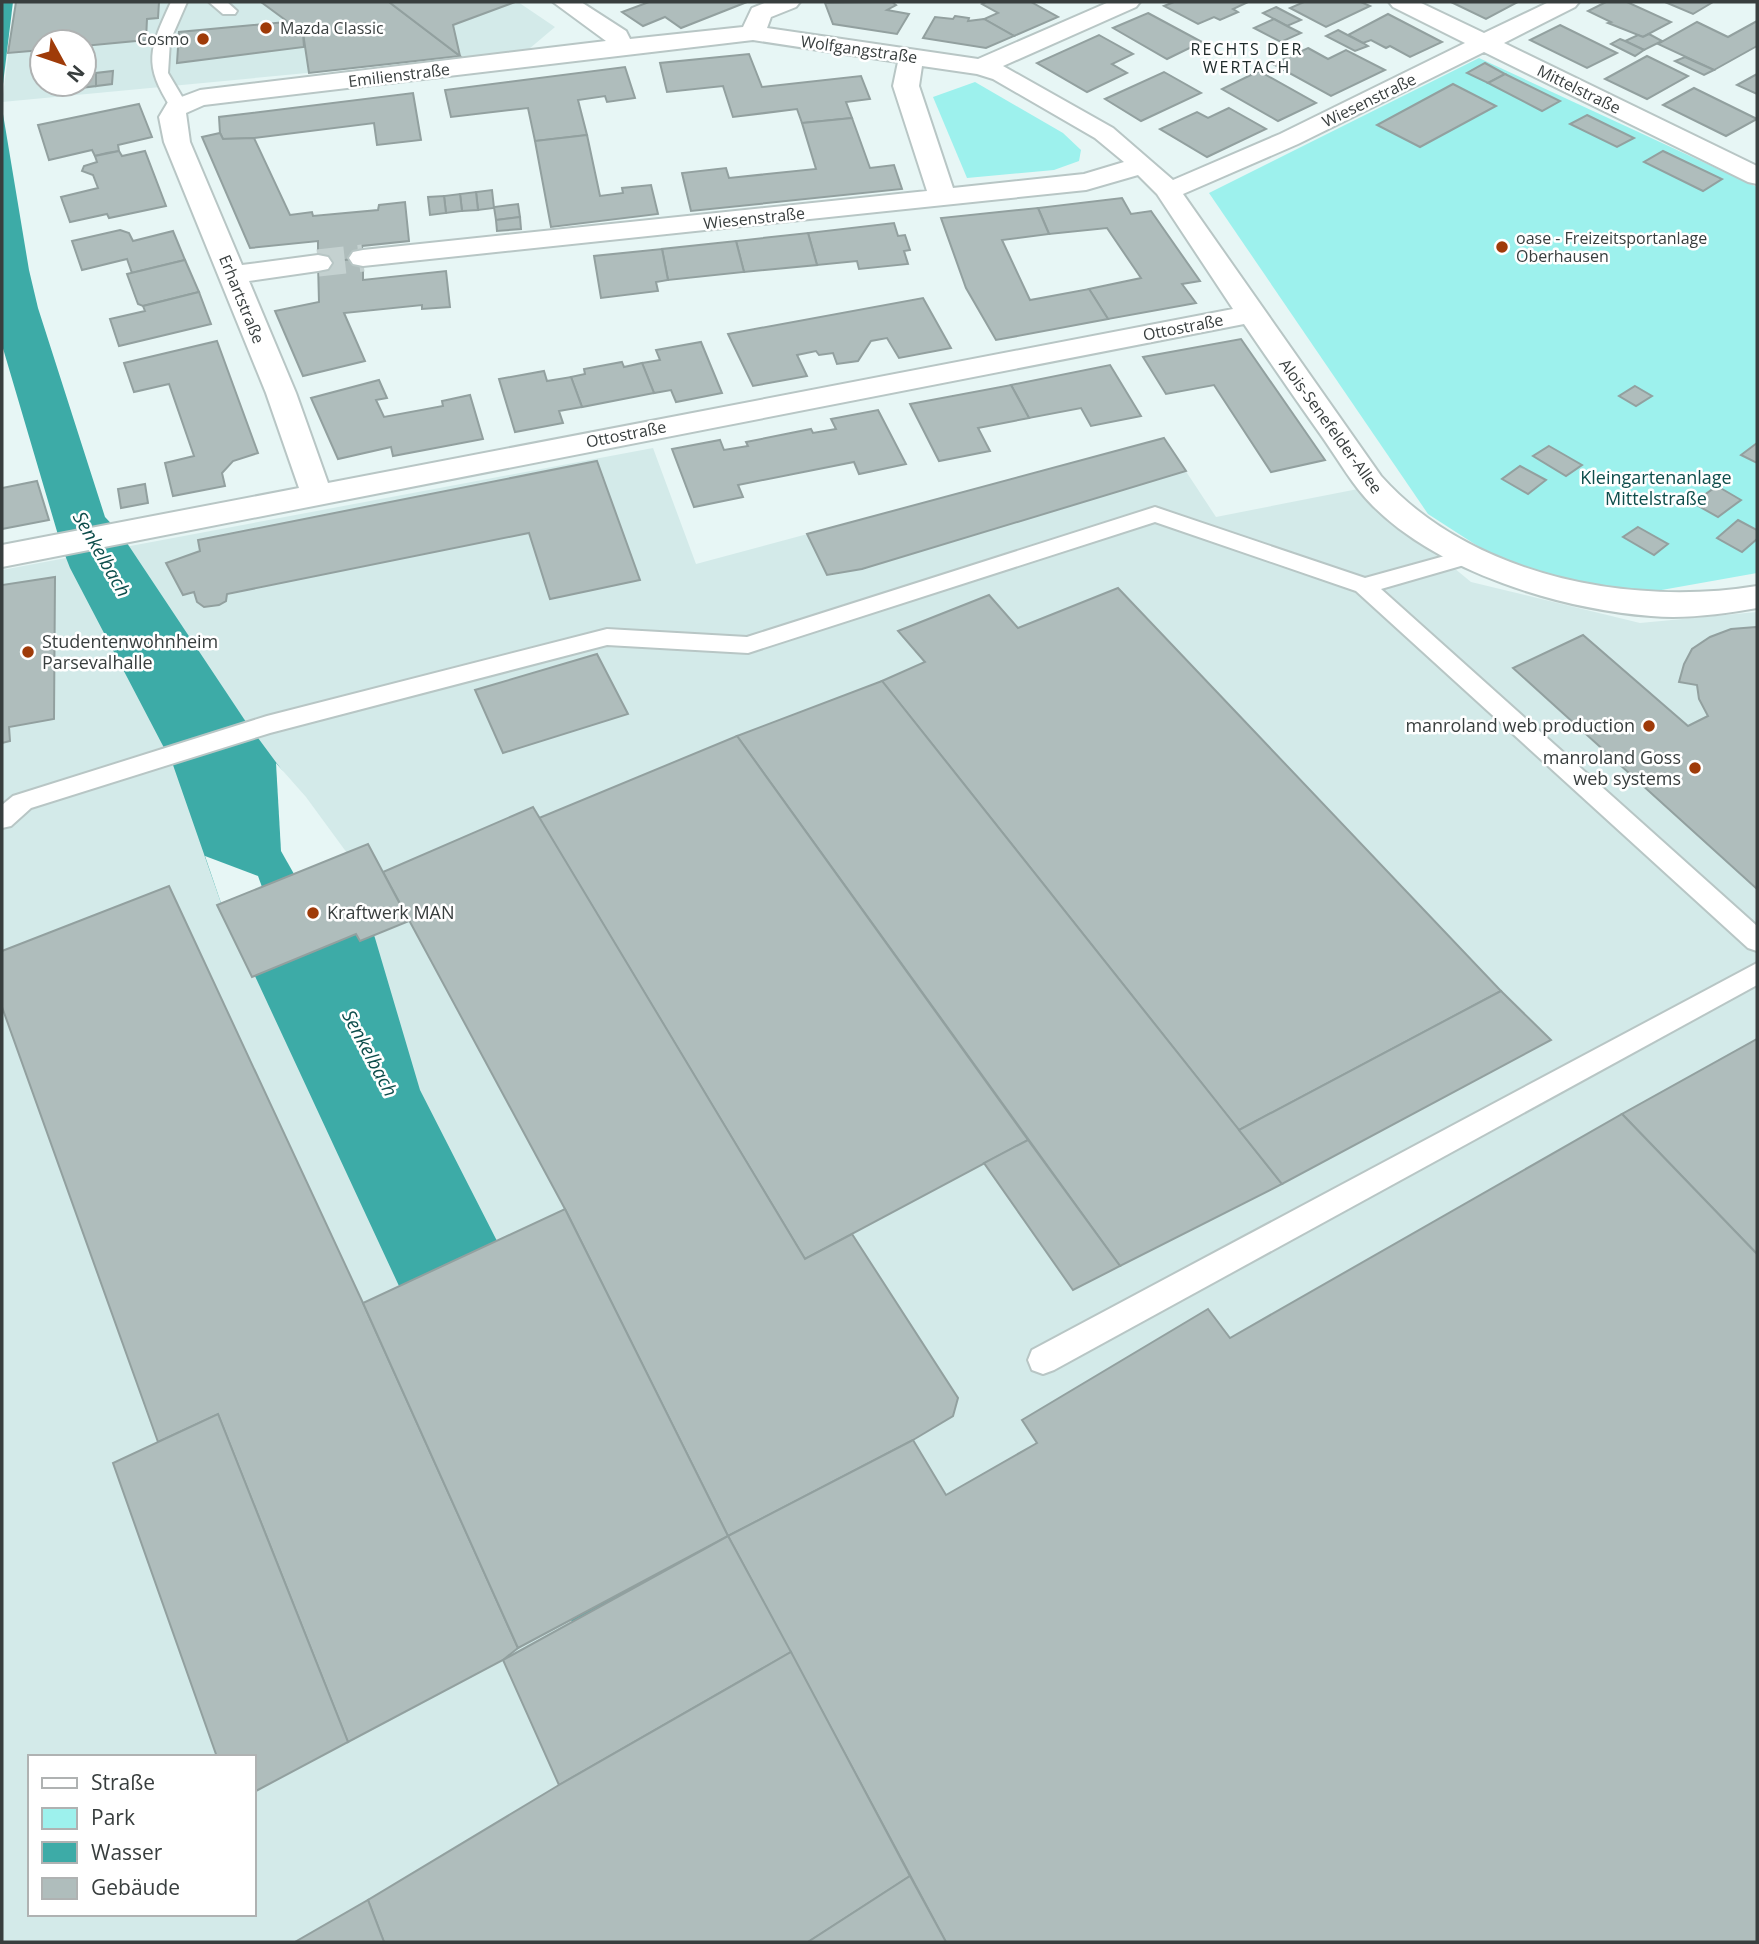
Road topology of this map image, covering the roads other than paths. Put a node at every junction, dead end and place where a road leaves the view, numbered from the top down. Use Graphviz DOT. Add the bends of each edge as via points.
graph roads {
  1 [pos="179,2"];
  2 [pos="565,2"];
  3 [pos="788,2"];
  4 [pos="1128,2"];
  5 [pos="1401,2"];
  6 [pos="1567,2"];
  7 [pos="753,33"];
  8 [pos="1486,43"];
  9 [pos="620,47"];
  10 [pos="911,57"];
  11 [pos="981,67"];
  12 [pos="178,105"];
  13 [pos="1143,165"];
  14 [pos="1757,176"];
  15 [pos="1167,189"];
  16 [pos="943,198"];
  17 [pos="363,258"];
  18 [pos="317,263"];
  19 [pos="232,275"];
  20 [pos="1251,314"];
  21 [pos="317,495"];
  22 [pos="2,556"];
  23 [pos="1471,556"];
  24 [pos="1364,586"];
  25 [pos="1757,597"];
  26 [pos="2,819"];
  27 [pos="1757,941"];
  28 [pos="1757,973"];
  29 [pos="1042,1360"];
  1 -- 12 [label="lane" via="162,41 160,74"];
  2 -- 9 [label="street" via="617,36"];
  3 -- 7 [label="street" via="760,13"];
  4 -- 11 [label="street"];
  5 -- 8 [label="street, Mittelstraße"];
  6 -- 8 [label="street, Wiesenstraße"];
  7 -- 9 [label="street, Wolfgangstraße"];
  7 -- 10 [label="street, Wolfgangstraße"];
  8 -- 14 [label="street, Mittelstraße" via="1736,154"];
  8 -- 15 [label="street, Wiesenstraße" via="1289,139 1186,185"];
  9 -- 12 [label="street, Emilienstraße" via="200,98"];
  10 -- 11 [label="street, Wolfgangstraße"];
  10 -- 16 [label="street" via="906,86"];
  11 -- 13 [label="street, Wolfgangstraße" via="1002,74 1104,133"];
  12 -- 19 [label="street, Erhartstraße" via="170,118 177,142"];
  13 -- 15 [label="street, Alois-Senefelder-Allee"];
  13 -- 16 [label="street, Wiesenstraße" via="1086,182"];
  15 -- 20 [label="street, Alois-Senefelder-Allee"];
  16 -- 17 [label="street, Wiesenstraße"];
  18 -- 19 [label="street"];
  19 -- 21 [label="street, Erhartstraße"];
  20 -- 21 [label="street, Ottostraße"];
  20 -- 23 [label="street, Alois-Senefelder-Allee" via="1388,506 1419,530"];
  21 -- 22 [label="street, Ottostraße"];
  23 -- 24 [label="lane"];
  23 -- 25 [label="street, Alois-Senefelder-Allee" via="1533,583 1595,599 1657,607"];
  24 -- 26 [label="lane" via="1155,514 748,646 607,637 158,757 22,802"];
  24 -- 27 [label="lane"];
  28 -- 29 [label="lane"];
}
